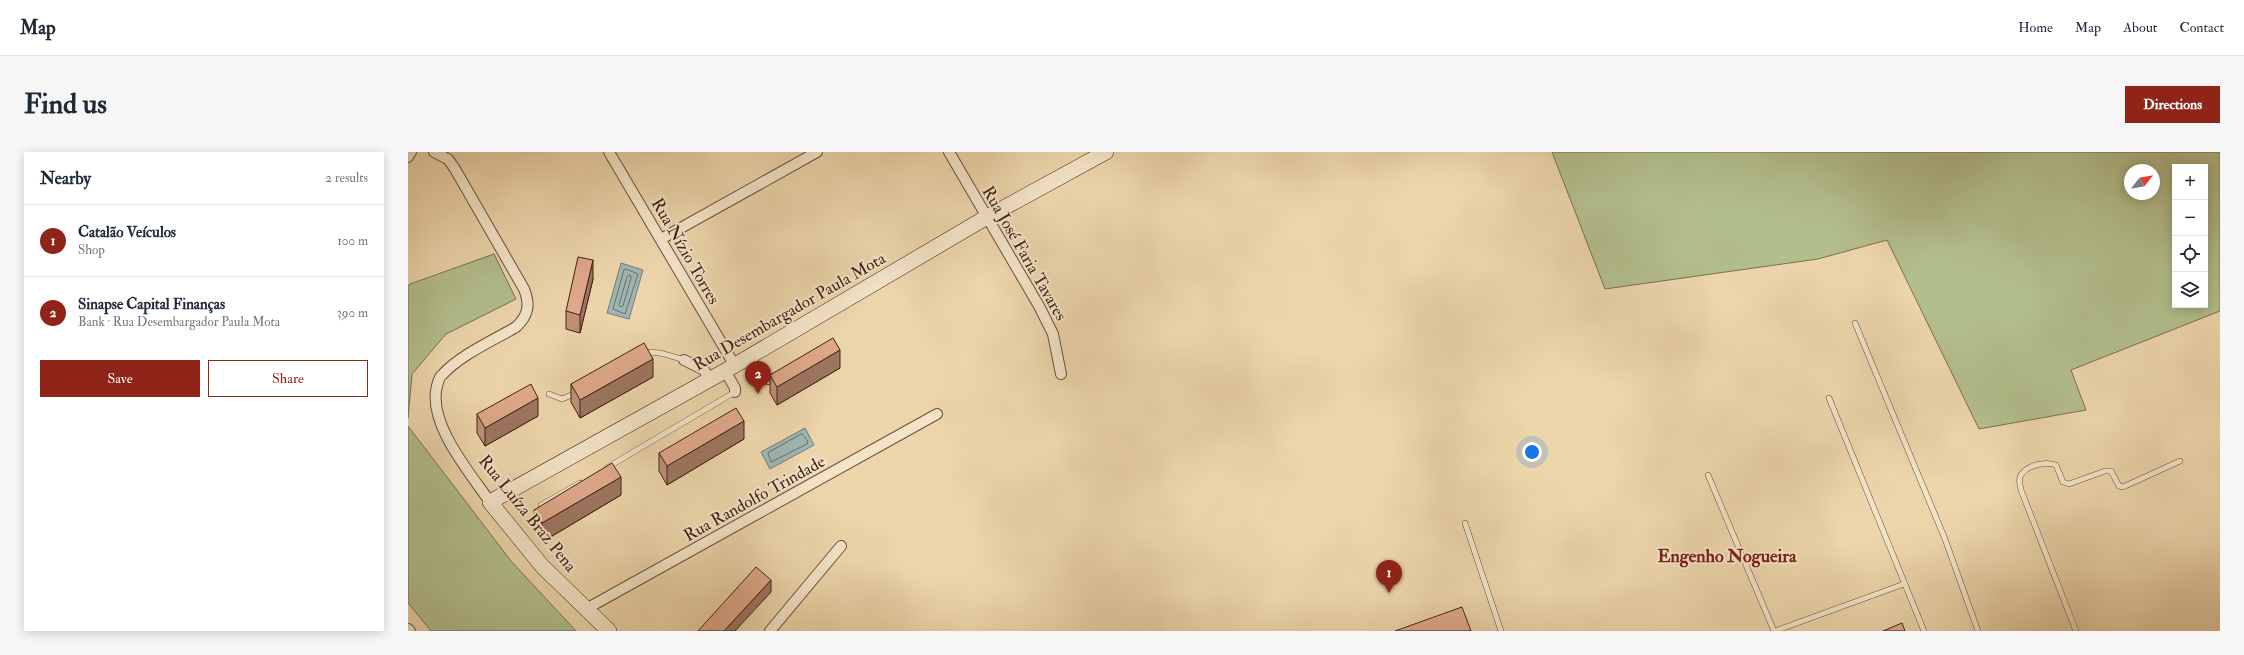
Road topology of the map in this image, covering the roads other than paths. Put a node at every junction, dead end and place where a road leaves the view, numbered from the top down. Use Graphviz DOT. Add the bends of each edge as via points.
graph roads {
  1 [pos="411,152"];
  2 [pos="434,152"];
  3 [pos="609,152"];
  4 [pos="817,152"];
  5 [pos="949,152"];
  6 [pos="1106,152"];
  7 [pos="408,157"];
  8 [pos="987,217"];
  9 [pos="661,240"];
  10 [pos="1855,323"];
  11 [pos="637,356"];
  12 [pos="750,357"];
  13 [pos="684,360"];
  14 [pos="730,369"];
  15 [pos="1061,374"];
  16 [pos="772,378"];
  17 [pos="709,380"];
  18 [pos="583,388"];
  19 [pos="735,392"];
  20 [pos="549,394"];
  21 [pos="1828,398"];
  22 [pos="937,414"];
  23 [pos="2180,461"];
  24 [pos="602,470"];
  25 [pos="1708,476"];
  26 [pos="588,478"];
  27 [pos="490,502"];
  28 [pos="541,505"];
  29 [pos="1465,522"];
  30 [pos="841,546"];
  31 [pos="1904,584"];
  32 [pos="586,609"];
  33 [pos="609,631"];
  34 [pos="770,631"];
  35 [pos="1501,631"];
  36 [pos="1774,631"];
  37 [pos="1924,631"];
  38 [pos="1978,631"];
  39 [pos="2076,631"];
  1 -- 7 [label="street"];
  2 -- 27 [label="street, Rua Luíza Braz Pena" via="448,159 455,169 528,299 524,319 516,327 454,364 440,376 435,392 436,409 443,428 456,453"];
  3 -- 9 [label="street, Rua Nízio Torres"];
  4 -- 9 [label="street"];
  5 -- 8 [label="street, Rua José Faria Tavares"];
  6 -- 8 [label="street, Rua Desembargador Paula Mota"];
  8 -- 12 [label="street, Rua Desembargador Paula Mota"];
  8 -- 15 [label="street, Rua José Faria Tavares" via="1053,334"];
  9 -- 14 [label="street, Rua Nízio Torres"];
  10 -- 38 [label="lane" via="1945,539"];
  11 -- 13 [label="lane" via="651,351"];
  12 -- 14 [label="street, Rua Desembargador Paula Mota"];
  12 -- 16 [label="street" via="761,375"];
  13 -- 17 [label="street" via="704,370"];
  14 -- 17 [label="street, Rua Desembargador Paula Mota"];
  14 -- 19 [label="street, Rua Nízio Torres"];
  17 -- 27 [label="street, Rua Desembargador Paula Mota"];
  18 -- 20 [label="lane" via="562,399"];
  19 -- 24 [label="lane"];
  21 -- 31 [label="lane"];
  22 -- 32 [label="street, Rua Randolfo Trindade"];
  23 -- 39 [label="lane" via="2123,487 2119,486 2111,471 2069,484 2063,482 2056,465 2049,462 2026,468 2020,478 2021,490"];
  25 -- 36 [label="lane"];
  26 -- 28 [label="lane"];
  27 -- 32 [label="street, Rua Luíza Braz Pena" via="542,566"];
  29 -- 35 [label="lane"];
  30 -- 34 [label="street"];
  31 -- 36 [label="lane"];
  31 -- 37 [label="lane"];
  32 -- 33 [label="street, Rua Luíza Braz Pena"];
}
